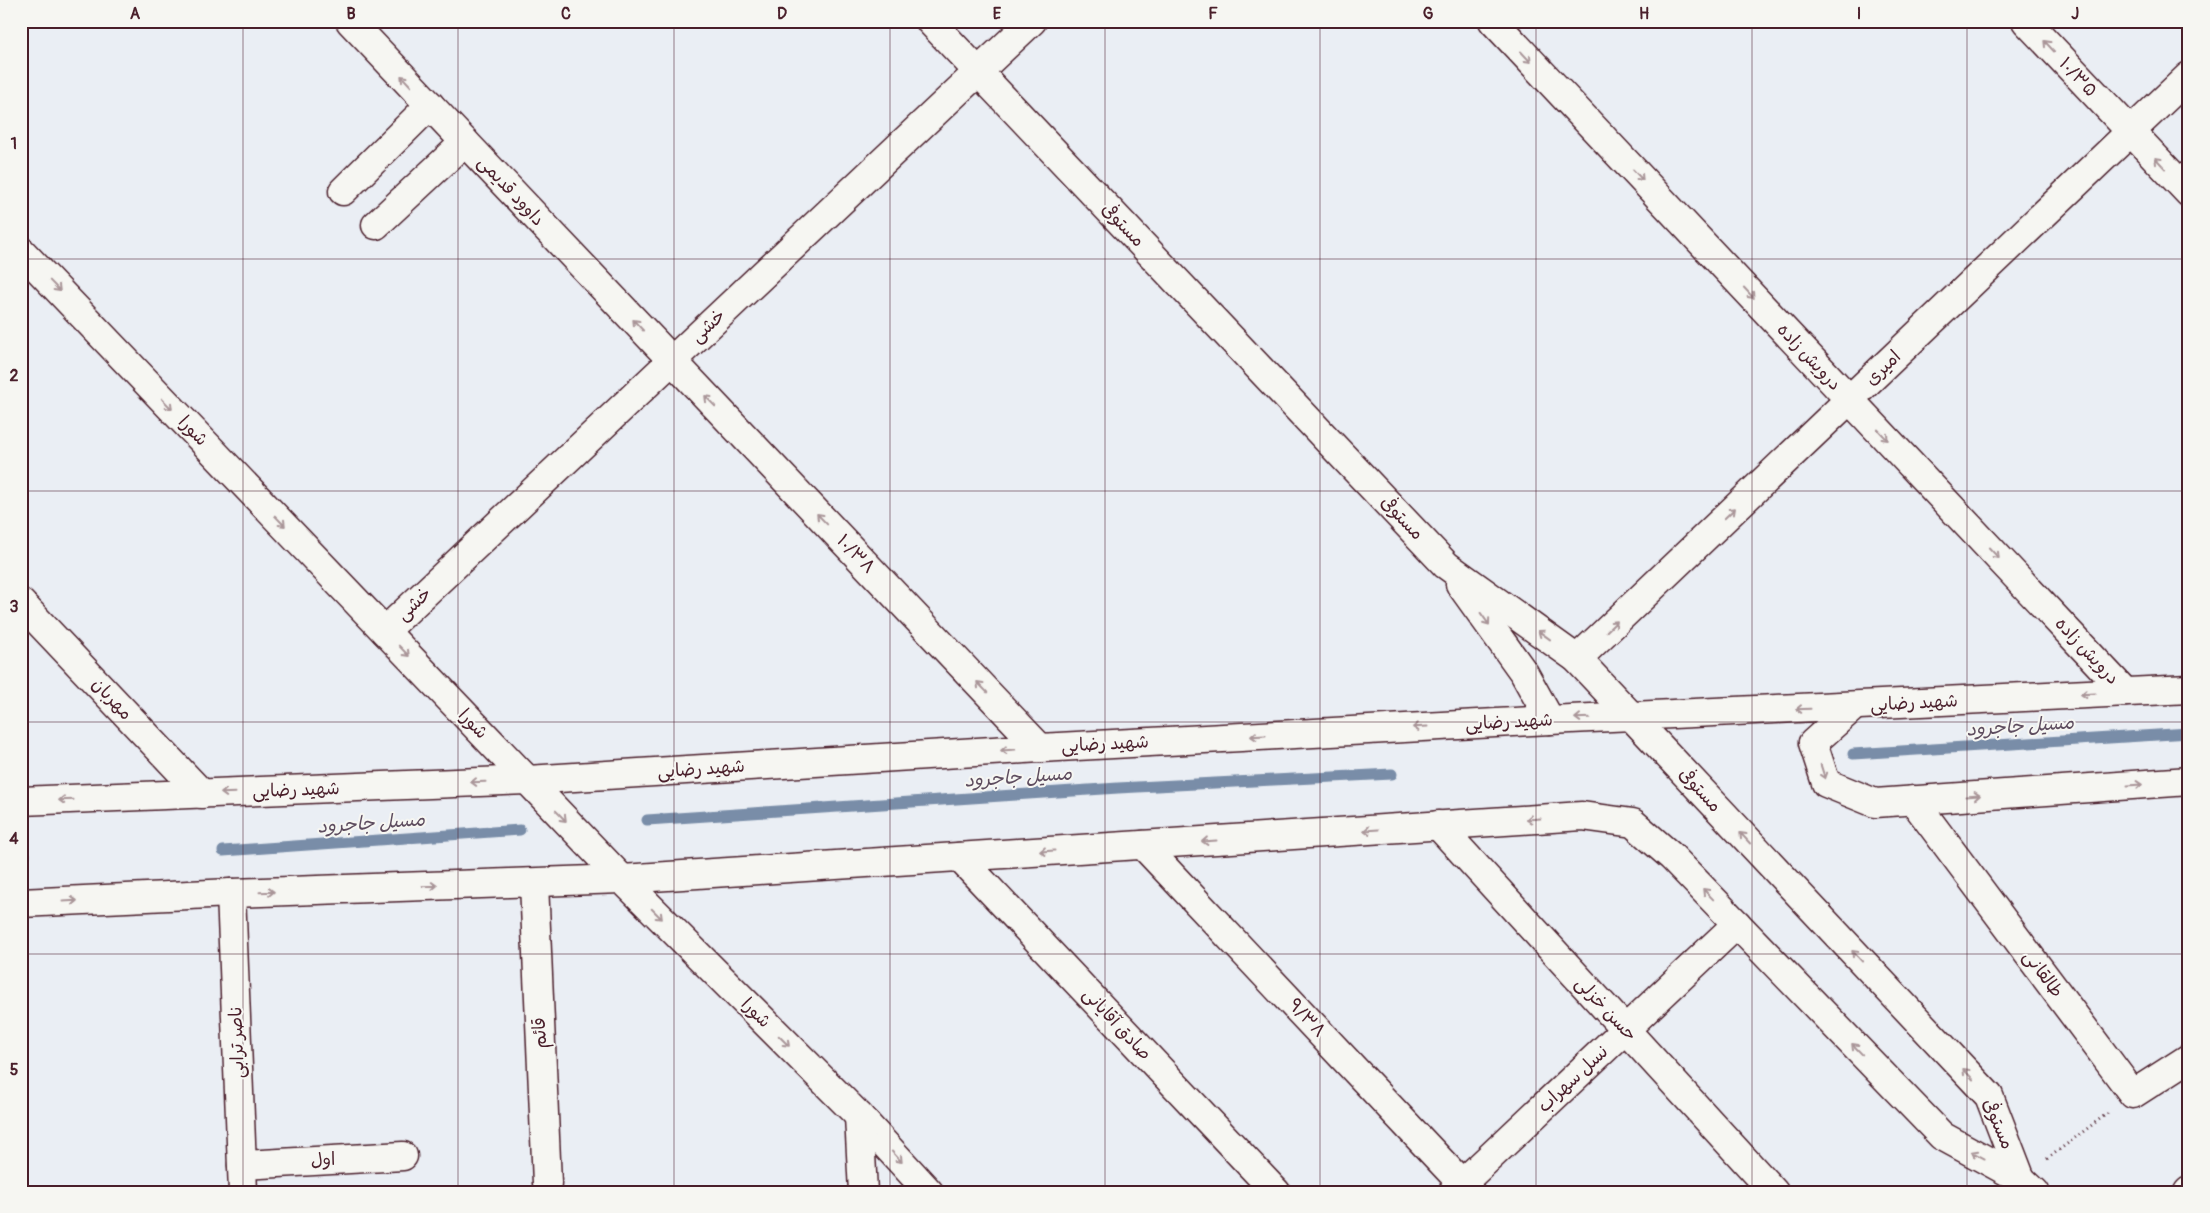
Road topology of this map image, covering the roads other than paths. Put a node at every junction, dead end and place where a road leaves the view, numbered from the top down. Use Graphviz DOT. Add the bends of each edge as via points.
graph roads {
  1 [pos="350,21"];
  2 [pos="930,21"];
  3 [pos="1032,21"];
  4 [pos="1492,21"];
  5 [pos="2026,21"];
  6 [pos="978,72"];
  7 [pos="2189,76"];
  8 [pos="430,105"];
  9 [pos="2130,132"];
  10 [pos="465,142"];
  11 [pos="343,191"];
  12 [pos="2189,193"];
  13 [pos="376,225"];
  14 [pos="21,251"];
  15 [pos="672,361"];
  16 [pos="1850,400"];
  17 [pos="1446,565"];
  18 [pos="21,603"];
  19 [pos="385,631"];
  20 [pos="1577,659"];
  21 [pos="2189,690"];
  22 [pos="2125,692"];
  23 [pos="1853,707"];
  24 [pos="1631,716"];
  25 [pos="1550,720"];
  26 [pos="1040,748"];
  27 [pos="527,780"];
  28 [pos="2189,781"];
  29 [pos="202,794"];
  30 [pos="1913,800"];
  31 [pos="21,802"];
  32 [pos="1438,826"];
  33 [pos="1143,845"];
  34 [pos="959,857"];
  35 [pos="622,879"];
  36 [pos="534,883"];
  37 [pos="231,893"];
  38 [pos="21,903"];
  39 [pos="1737,924"];
  40 [pos="1625,1030"];
  41 [pos="2189,1058"];
  42 [pos="859,1116"];
  43 [pos="403,1156"];
  44 [pos="242,1165"];
  45 [pos="547,1183"];
  46 [pos="2019,1187"];
  47 [pos="1462,1189"];
  48 [pos="243,1192"];
  49 [pos="863,1192"];
  50 [pos="929,1192"];
  51 [pos="1276,1192"];
  52 [pos="1774,1192"];
  8 -- 1 [label="street, داوود قدیمی, one-way"];
  2 -- 6 [label="street, مستوفی"];
  3 -- 6 [label="street, خشی"];
  4 -- 16 [label="street, درویش زاده, one-way"];
  9 -- 5 [label="street, ۱۰/۳۵, one-way"];
  6 -- 15 [label="street, خشی"];
  6 -- 17 [label="street, مستوفی"];
  7 -- 9 [label="street, امیری"];
  8 -- 10 [label="street, داوود قدیمی"];
  8 -- 11 [label="street"];
  12 -- 9 [label="street, ۱۰/۳۵, one-way"];
  9 -- 16 [label="street, امیری"];
  10 -- 13 [label="street"];
  15 -- 10 [label="street, داوود قدیمی, one-way"];
  14 -- 19 [label="street, شورا, one-way"];
  15 -- 19 [label="street, خشی"];
  26 -- 15 [label="street, ۱۰/۳۸, one-way"];
  20 -- 16 [label="street, امیری, one-way"];
  16 -- 22 [label="street, درویش زاده, one-way"];
  20 -- 17 [label="street, مستوفی, one-way"];
  17 -- 25 [label="street, one-way" via="1524,673"];
  18 -- 29 [label="street, مهربان"];
  19 -- 27 [label="street, شورا, one-way"];
  20 -- 24 [label="street, مستوفی"];
  21 -- 22 [label="street, شهید رضایی"];
  22 -- 23 [label="street, شهید رضایی, one-way"];
  23 -- 24 [label="street, شهید رضایی, one-way"];
  23 -- 30 [label="street, one-way" via="1813,742 1826,782 1875,803"];
  24 -- 25 [label="street, شهید رضایی, one-way"];
  46 -- 24 [label="street, مستوفی, one-way" via="1989,1096"];
  25 -- 26 [label="street, شهید رضایی, one-way"];
  26 -- 27 [label="street, شهید رضایی, one-way"];
  27 -- 29 [label="street, شهید رضایی, one-way"];
  27 -- 35 [label="street, شورا, one-way"];
  30 -- 28 [label="street, one-way"];
  29 -- 31 [label="street, شهید رضایی, one-way"];
  30 -- 41 [label="street, طالقانی" via="2133,1094"];
  32 -- 33 [label="street, one-way"];
  39 -- 32 [label="street, مستوفی, one-way" via="1672,857 1633,823 1582,816"];
  32 -- 40 [label="street, حسن خزلی"];
  33 -- 34 [label="street, one-way"];
  33 -- 47 [label="street, ۹/۳۸"];
  34 -- 35 [label="street"];
  34 -- 51 [label="street, صادق آقایانی"];
  35 -- 36 [label="street"];
  35 -- 42 [label="street, شورا, one-way"];
  37 -- 36 [label="street, one-way"];
  36 -- 45 [label="street, قائم"];
  38 -- 37 [label="street, one-way"];
  37 -- 44 [label="street, ناصر ترابی"];
  39 -- 40 [label="street, نسل سهراب"];
  46 -- 39 [label="street, مستوفی, one-way" via="1942,1136"];
  40 -- 47 [label="street, نسل سهراب"];
  40 -- 52 [label="street, حسن خزلی"];
  42 -- 49 [label="street"];
  42 -- 50 [label="street, شورا, one-way"];
  43 -- 44 [label="street, اول"];
  44 -- 48 [label="street, ناصر ترابی"];
}
